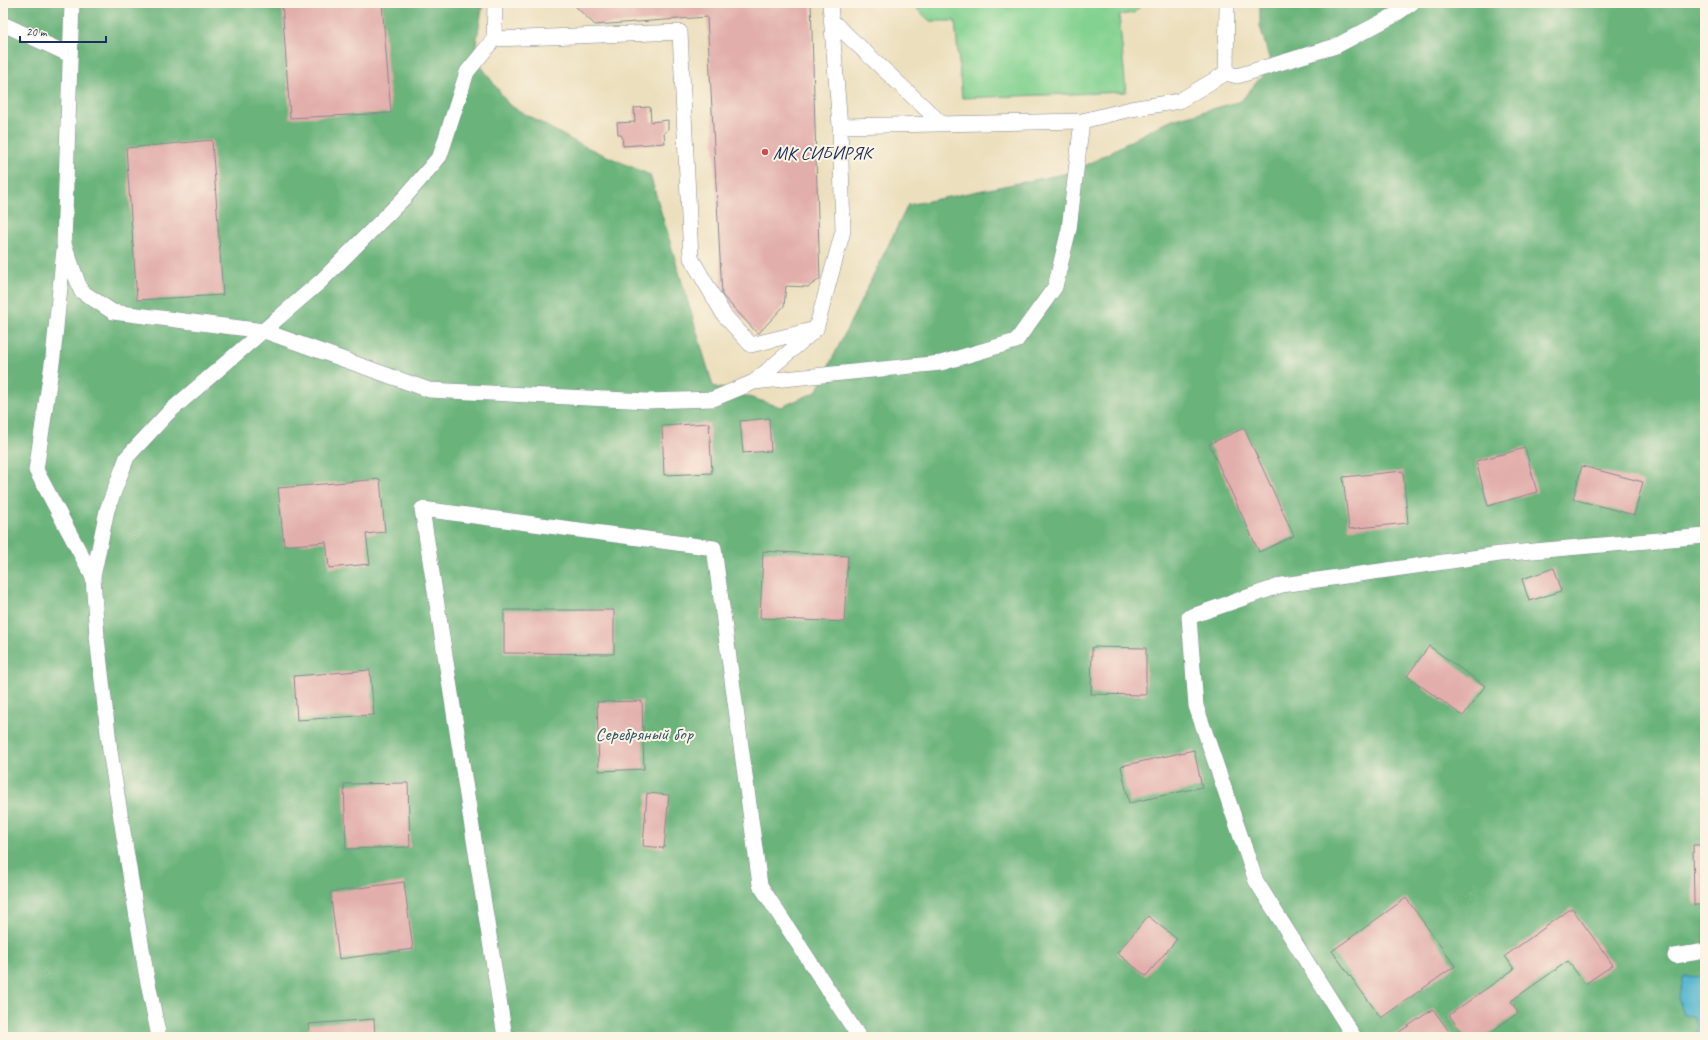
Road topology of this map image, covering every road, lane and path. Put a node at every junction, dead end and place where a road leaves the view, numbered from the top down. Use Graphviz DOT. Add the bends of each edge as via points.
graph roads {
  1 [pos="72,3"];
  2 [pos="495,3"];
  3 [pos="830,3"];
  4 [pos="1227,3"];
  5 [pos="1412,3"];
  6 [pos="831,20"];
  7 [pos="3,24"];
  8 [pos="494,39"];
  9 [pos="70,55"];
  10 [pos="1226,72"];
  11 [pos="1082,121"];
  12 [pos="942,124"];
  13 [pos="840,126"];
  14 [pos="64,244"];
  15 [pos="816,329"];
  16 [pos="264,331"];
  17 [pos="754,382"];
  18 [pos="1705,536"];
  19 [pos="93,577"];
  20 [pos="1705,951"];
  21 [pos="1675,956"];
  22 [pos="159,1037"];
  23 [pos="505,1037"];
  24 [pos="859,1037"];
  25 [pos="1354,1037"];
  1 -- 9 [label="lane"];
  2 -- 8 [label="lane"];
  3 -- 6 [label="lane"];
  4 -- 10 [label="lane"];
  5 -- 10 [label="lane" via="1336,46 1237,76"];
  6 -- 12 [label="lane"];
  6 -- 13 [label="lane"];
  7 -- 9 [label="lane"];
  8 -- 15 [label="lane" via="680,32 691,258 724,315 751,345"];
  8 -- 16 [label="lane" via="467,72 440,156 404,198 321,281"];
  9 -- 14 [label="lane"];
  10 -- 11 [label="lane" via="1179,101"];
  11 -- 12 [label="lane"];
  11 -- 17 [label="lane" via="1069,229 1055,287 1016,341 941,363"];
  12 -- 13 [label="lane"];
  13 -- 15 [label="lane" via="843,231"];
  14 -- 16 [label="lane" via="81,291 113,312"];
  14 -- 19 [label="lane" via="53,357 36,470"];
  15 -- 17 [label="lane"];
  16 -- 17 [label="lane" via="429,390 647,401 713,400"];
  16 -- 19 [label="lane" via="169,412 127,457 107,510"];
  18 -- 25 [label="lane" via="1500,554 1282,585 1189,617 1196,706 1256,881"];
  19 -- 22 [label="lane" via="110,751 146,973"];
  20 -- 21 [label="lane"];
  23 -- 24 [label="lane" via="422,509 714,548 760,886"];
}
